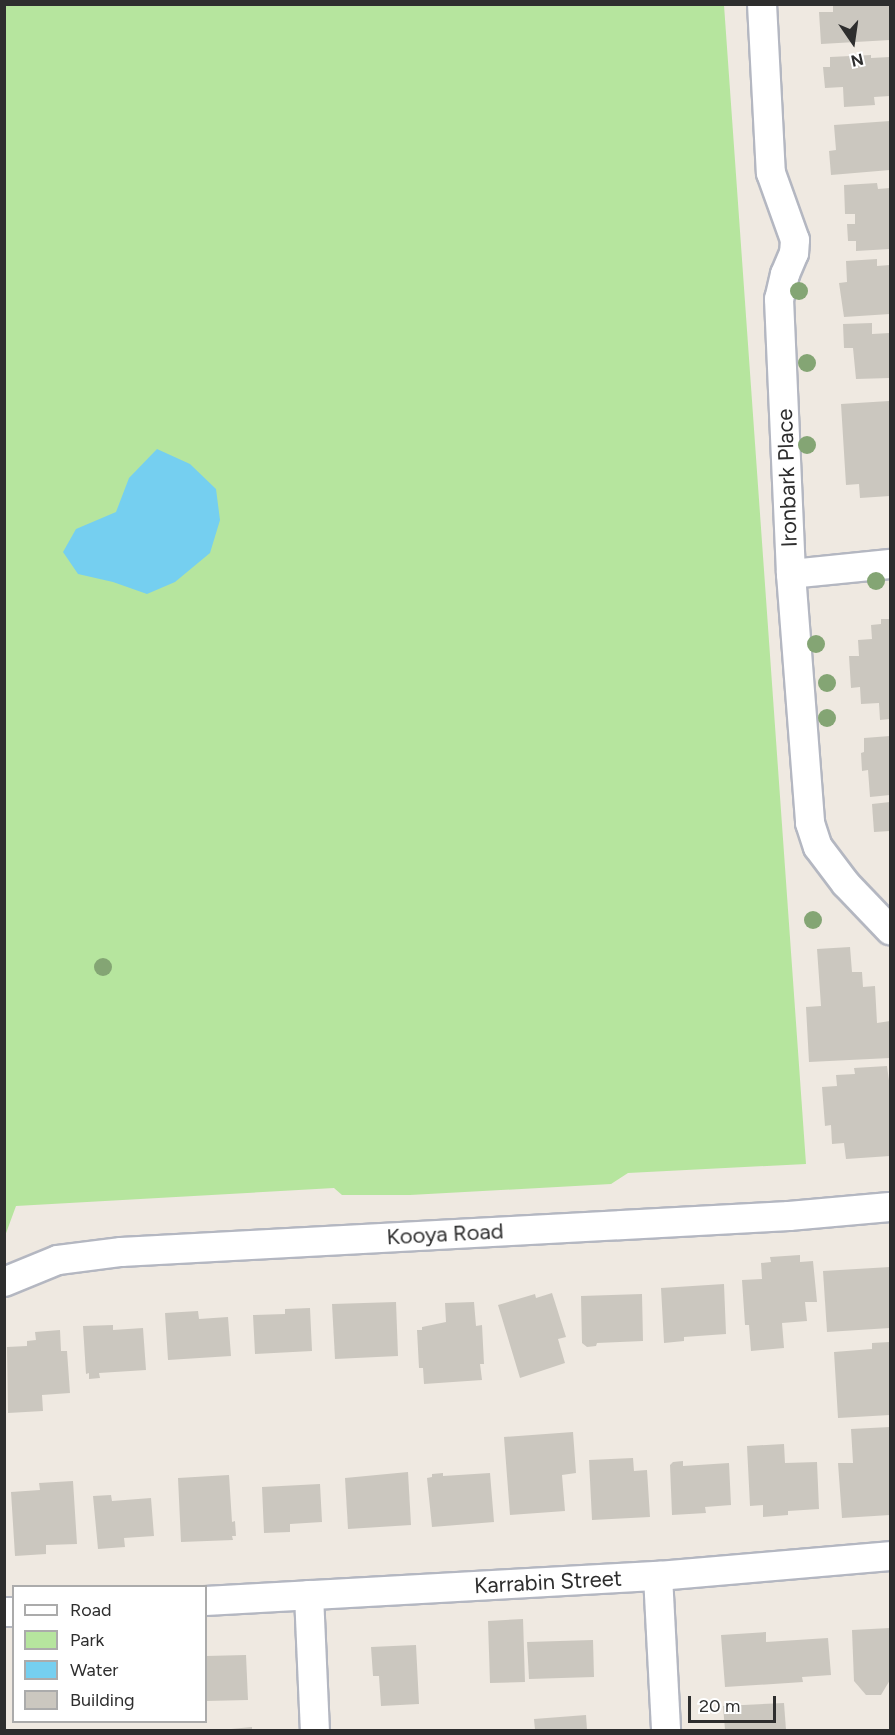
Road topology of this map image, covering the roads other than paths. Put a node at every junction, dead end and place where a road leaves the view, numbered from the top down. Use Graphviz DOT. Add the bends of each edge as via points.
graph roads {
  1 [pos="762,4"];
  2 [pos="891,564"];
  3 [pos="791,574"];
  4 [pos="891,930"];
  5 [pos="891,1207"];
  6 [pos="4,1282"];
  7 [pos="891,1556"];
  8 [pos="658,1576"];
  9 [pos="309,1595"];
  10 [pos="207,1601"];
  11 [pos="315,1731"];
  12 [pos="666,1731"];
  1 -- 3 [label="street, Ironbark Place" via="771,173 795,240 779,299"];
  2 -- 3 [label="street"];
  3 -- 4 [label="street, Ironbark Place" via="810,823 818,847 846,884"];
  5 -- 6 [label="street, Kooya Road" via="789,1216 121,1252 58,1260"];
  7 -- 8 [label="street, Karrabin Street"];
  8 -- 9 [label="street, Karrabin Street"];
  8 -- 12 [label="street"];
  9 -- 10 [label="street, Karrabin Street"];
  9 -- 11 [label="street"];
}
